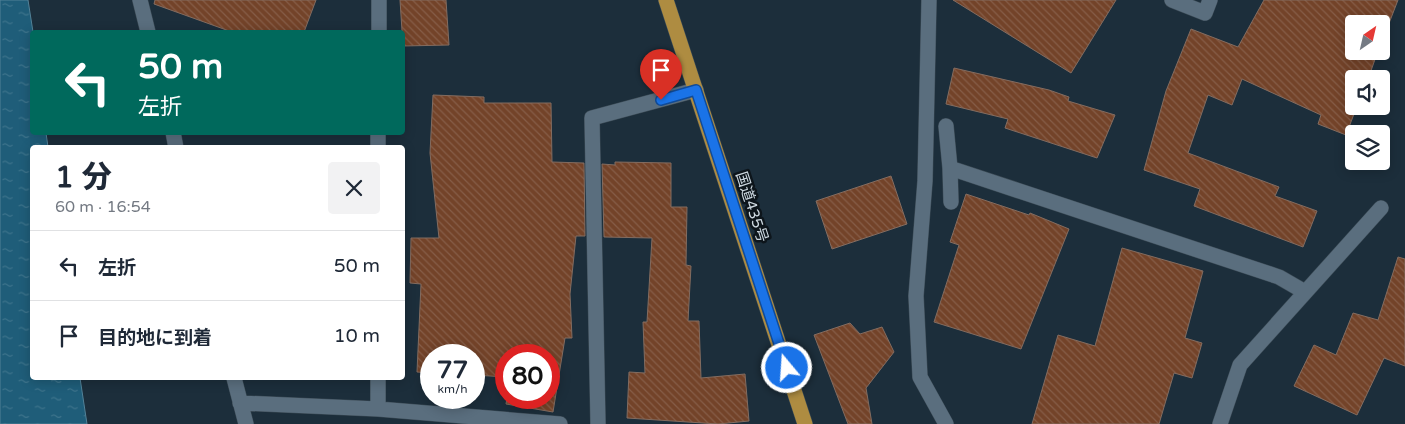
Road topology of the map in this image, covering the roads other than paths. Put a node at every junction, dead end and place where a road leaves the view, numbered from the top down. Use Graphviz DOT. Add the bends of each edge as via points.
graph roads {
  1 [pos="140,0"];
  2 [pos="379,0"];
  3 [pos="666,0"];
  4 [pos="929,0"];
  5 [pos="1172,0"];
  6 [pos="1210,0"];
  7 [pos="148,30"];
  8 [pos="379,30"];
  9 [pos="696,90"];
  10 [pos="946,126"];
  11 [pos="950,168"];
  12 [pos="951,202"];
  13 [pos="1381,208"];
  14 [pos="1305,292"];
  15 [pos="234,380"];
  16 [pos="378,380"];
  17 [pos="240,403"];
  18 [pos="378,409"];
  19 [pos="534,423"];
  20 [pos="246,424"];
  21 [pos="560,424"];
  22 [pos="598,424"];
  23 [pos="805,424"];
  24 [pos="946,424"];
  25 [pos="1220,424"];
  1 -- 7 [label="street"];
  2 -- 8 [label="street"];
  3 -- 9 [label="highway, 国道435号"];
  4 -- 24 [label="street" via="925,181 916,296 920,377"];
  5 -- 6 [label="street" via="1205,13"];
  9 -- 22 [label="street" via="592,118"];
  9 -- 23 [label="highway, 国道435号"];
  10 -- 11 [label="street"];
  11 -- 12 [label="street"];
  11 -- 14 [label="street" via="1279,277"];
  13 -- 14 [label="street"];
  14 -- 25 [label="street" via="1240,365"];
  15 -- 17 [label="street"];
  16 -- 18 [label="street"];
  17 -- 18 [label="street"];
  17 -- 20 [label="street"];
  18 -- 19 [label="street"];
  19 -- 21 [label="street"];
}
